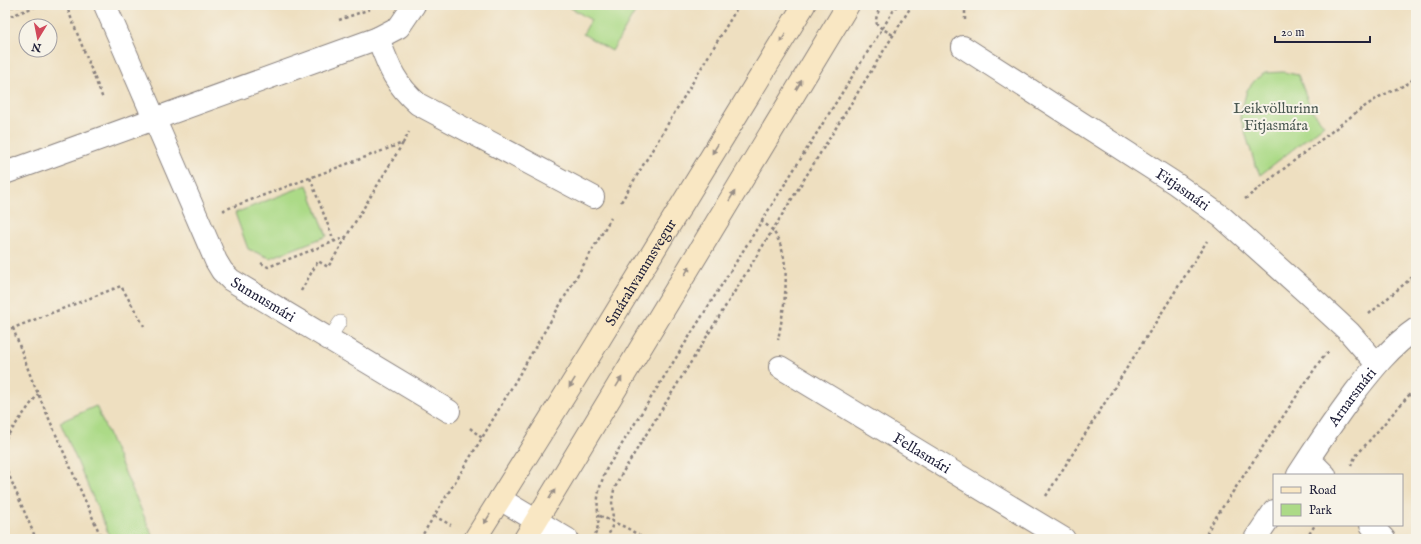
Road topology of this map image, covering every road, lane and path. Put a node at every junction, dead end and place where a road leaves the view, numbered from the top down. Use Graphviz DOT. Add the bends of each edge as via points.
graph roads {
  1 [pos="34,5"];
  2 [pos="40,5"];
  3 [pos="66,5"];
  4 [pos="105,5"];
  5 [pos="414,5"];
  6 [pos="739,5"];
  7 [pos="804,5"];
  8 [pos="848,5"];
  9 [pos="881,5"];
  10 [pos="897,5"];
  11 [pos="912,5"];
  12 [pos="5,7"];
  13 [pos="5,18"];
  14 [pos="882,28"];
  15 [pos="893,35"];
  16 [pos="378,38"];
  17 [pos="964,47"];
  18 [pos="1416,76"];
  19 [pos="103,99"];
  20 [pos="423,107"];
  21 [pos="155,120"];
  22 [pos="402,144"];
  23 [pos="5,173"];
  24 [pos="310,178"];
  25 [pos="593,197"];
  26 [pos="618,207"];
  27 [pos="614,214"];
  28 [pos="227,218"];
  29 [pos="1222,218"];
  30 [pos="761,221"];
  31 [pos="772,230"];
  32 [pos="346,237"];
  33 [pos="334,242"];
  34 [pos="255,260"];
  35 [pos="1416,274"];
  36 [pos="302,289"];
  37 [pos="144,326"];
  38 [pos="13,328"];
  39 [pos="5,329"];
  40 [pos="1416,329"];
  41 [pos="1349,332"];
  42 [pos="1377,364"];
  43 [pos="780,367"];
  44 [pos="1416,387"];
  45 [pos="38,394"];
  46 [pos="449,411"];
  47 [pos="5,440"];
  48 [pos="5,466"];
  49 [pos="1303,467"];
  50 [pos="1349,469"];
  51 [pos="1322,474"];
  52 [pos="500,499"];
  53 [pos="1273,512"];
  54 [pos="600,516"];
  55 [pos="536,520"];
  56 [pos="1031,520"];
  57 [pos="613,522"];
  58 [pos="1314,526"];
  59 [pos="1372,526"];
  60 [pos="595,536"];
  61 [pos="36,539"];
  62 [pos="102,539"];
  63 [pos="420,539"];
  64 [pos="475,539"];
  65 [pos="525,539"];
  66 [pos="568,539"];
  67 [pos="606,539"];
  68 [pos="645,539"];
  69 [pos="1064,539"];
  70 [pos="1204,539"];
  71 [pos="1255,539"];
  72 [pos="1306,539"];
  73 [pos="1384,539"];
  1 -- 12 [label="path"];
  2 -- 13 [label="path"];
  3 -- 19 [label="path"];
  4 -- 21 [label="street, Sunnusmári"];
  5 -- 16 [label="street" via="399,27"];
  6 -- 26 [label="path"];
  7 -- 52 [label="main road, Smárahvammsvegur, one-way"];
  55 -- 8 [label="main road, one-way"];
  9 -- 14 [label="path" via="876,22"];
  10 -- 14 [label="path"];
  11 -- 15 [label="path"];
  14 -- 15 [label="path"];
  14 -- 30 [label="path"];
  15 -- 31 [label="path"];
  16 -- 20 [label="street" via="392,74 406,93"];
  16 -- 21 [label="street"];
  17 -- 29 [label="street, Fitjasmári" via="1176,184"];
  18 -- 29 [label="path" via="1409,83 1379,97 1358,111"];
  20 -- 22 [label="path"];
  20 -- 25 [label="street"];
  21 -- 23 [label="street"];
  21 -- 46 [label="street, Sunnusmári" via="216,261 231,280 335,330"];
  22 -- 24 [label="path"];
  22 -- 32 [label="path"];
  24 -- 28 [label="path" via="224,210"];
  24 -- 33 [label="path"];
  27 -- 63 [label="path"];
  29 -- 41 [label="street, Fitjasmári"];
  29 -- 56 [label="path"];
  30 -- 31 [label="path"];
  30 -- 54 [label="path" via="607,468 600,483"];
  31 -- 43 [label="path" via="780,243 785,271 785,302 776,352"];
  31 -- 57 [label="path" via="621,475 612,500"];
  32 -- 33 [label="path"];
  32 -- 36 [label="path" via="328,267 318,262"];
  33 -- 34 [label="path" via="268,266"];
  35 -- 41 [label="path"];
  37 -- 38 [label="path" via="121,286"];
  38 -- 39 [label="path"];
  38 -- 45 [label="path"];
  40 -- 42 [label="street, Arnarsmári" via="1402,338"];
  41 -- 42 [label="street, Fitjasmári"];
  41 -- 70 [label="path" via="1322,358 1212,523"];
  42 -- 49 [label="street, Arnarsmári"];
  43 -- 56 [label="street, Fellasmári"];
  44 -- 50 [label="path" via="1355,457"];
  45 -- 47 [label="path"];
  45 -- 62 [label="path"];
  48 -- 61 [label="path"];
  49 -- 51 [label="street"];
  52 -- 55 [label="street"];
  52 -- 64 [label="main road, Smárahvammsvegur, one-way"];
  53 -- 71 [label="street"];
  54 -- 57 [label="path"];
  54 -- 60 [label="path"];
  55 -- 65 [label="main road"];
  55 -- 66 [label="street"];
  56 -- 69 [label="street, Fellasmári"];
  57 -- 67 [label="path"];
  57 -- 68 [label="path"];
  58 -- 72 [label="path"];
  59 -- 73 [label="street"];
}
